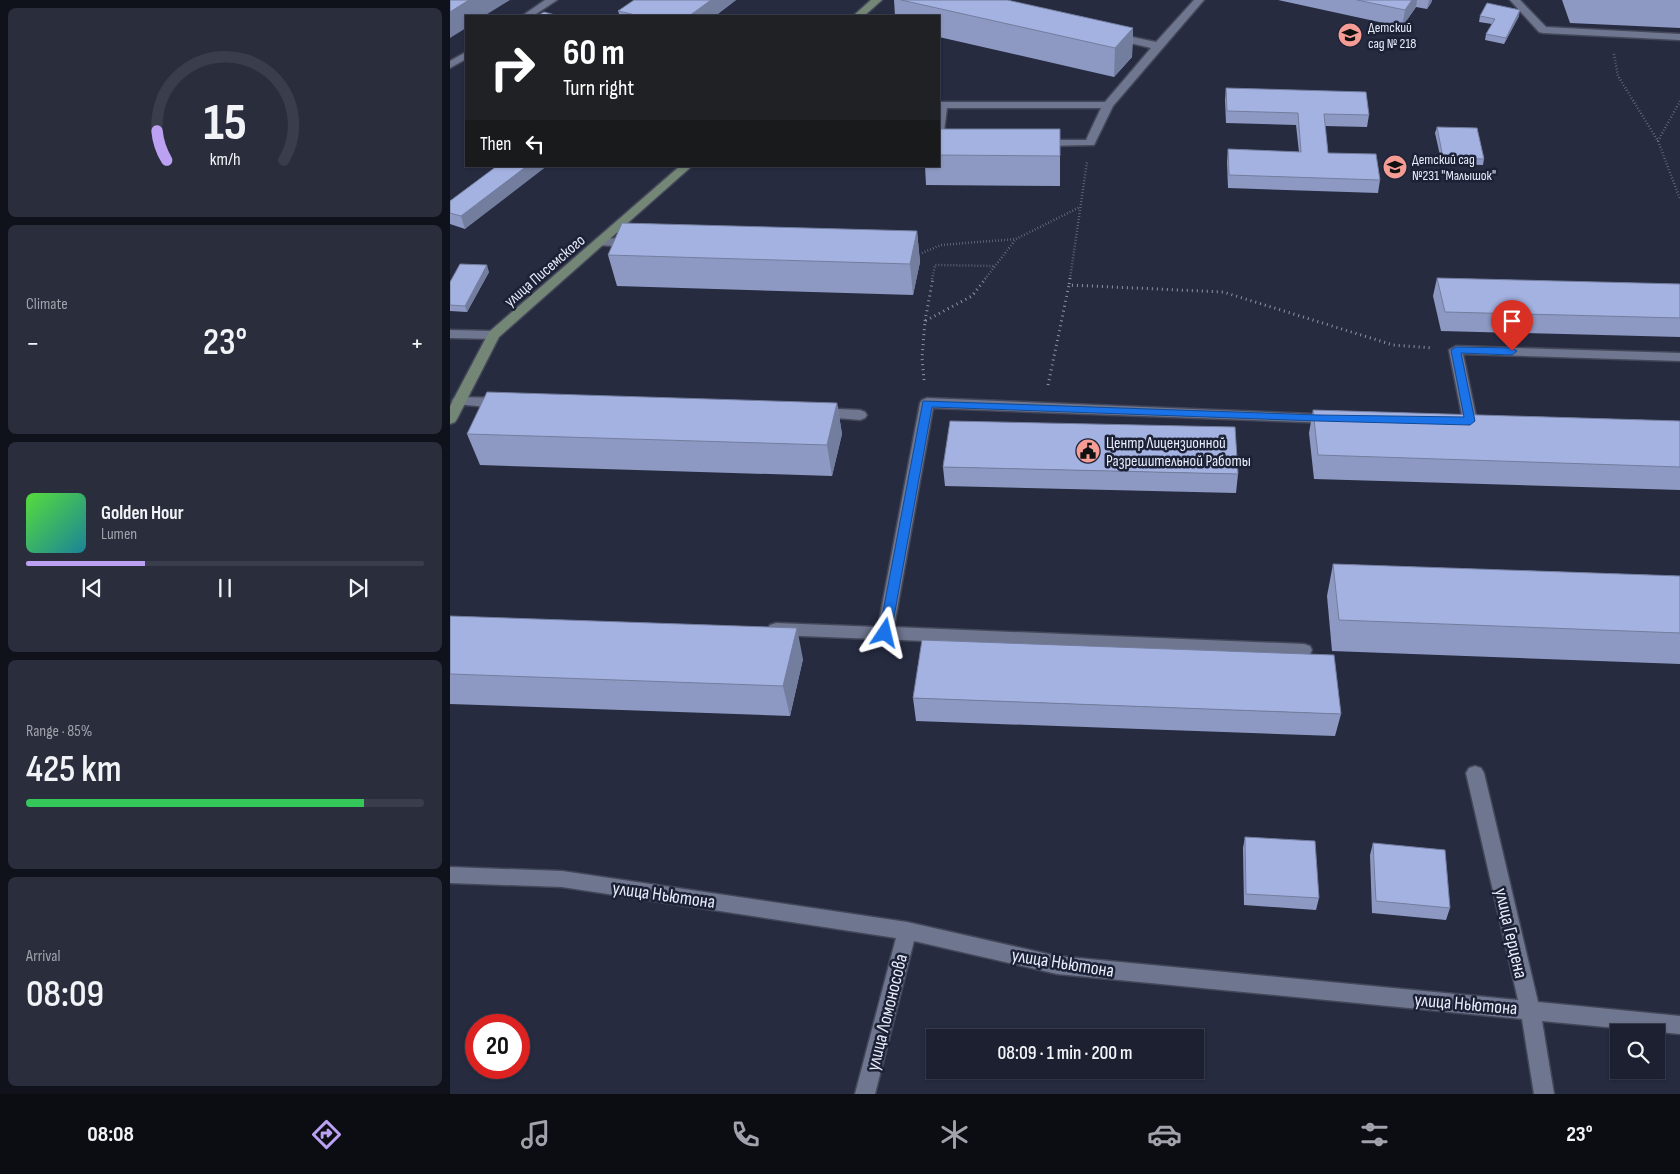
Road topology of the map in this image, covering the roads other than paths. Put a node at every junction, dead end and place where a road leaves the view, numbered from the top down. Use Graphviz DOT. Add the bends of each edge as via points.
graph roads {
  1 [pos="552,0"];
  2 [pos="877,0"];
  3 [pos="1199,0"];
  4 [pos="1515,0"];
  5 [pos="528,15"];
  6 [pos="859,15"];
  7 [pos="1101,34"];
  8 [pos="1680,37"];
  9 [pos="1158,46"];
  10 [pos="465,56"];
  11 [pos="450,65"];
  12 [pos="940,104"];
  13 [pos="1108,105"];
  14 [pos="1033,143"];
  15 [pos="686,167"];
  16 [pos="600,242"];
  17 [pos="649,244"];
  18 [pos="450,334"];
  19 [pos="494,335"];
  20 [pos="1680,357"];
  21 [pos="459,401"];
  22 [pos="513,403"];
  23 [pos="800,412"];
  24 [pos="860,414"];
  25 [pos="1346,418"];
  26 [pos="450,419"];
  27 [pos="1489,422"];
  28 [pos="766,628"];
  29 [pos="885,633"];
  30 [pos="1304,650"];
  31 [pos="1475,773"];
  32 [pos="450,875"];
  33 [pos="907,931"];
  34 [pos="1530,1009"];
  35 [pos="1680,1025"];
  36 [pos="865,1094"];
  37 [pos="1544,1094"];
  1 -- 5 [label="street"];
  2 -- 6 [label="street"];
  3 -- 9 [label="street"];
  4 -- 8 [label="street" via="1543,30"];
  7 -- 9 [label="street"];
  9 -- 13 [label="street"];
  10 -- 11 [label="street"];
  12 -- 13 [label="street"];
  13 -- 14 [label="street" via="1090,143"];
  15 -- 16 [label="street, улица Писемского"];
  16 -- 17 [label="street"];
  16 -- 19 [label="street, улица Писемского"];
  18 -- 19 [label="street"];
  19 -- 21 [label="street, улица Писемского"];
  20 -- 27 [label="street" via="1456,350 1465,421"];
  21 -- 22 [label="street"];
  21 -- 26 [label="street, улица Писемского"];
  23 -- 24 [label="street"];
  25 -- 29 [label="street" via="927,403"];
  28 -- 29 [label="street"];
  29 -- 30 [label="street"];
  31 -- 34 [label="street, улица Герцена"];
  32 -- 33 [label="street, улица Ньютона" via="562,879"];
  33 -- 34 [label="street, улица Ньютона" via="1057,965"];
  33 -- 36 [label="street, улица Ломоносова"];
  34 -- 35 [label="street, улица Ньютона"];
  34 -- 37 [label="street, улица Герцена"];
}
